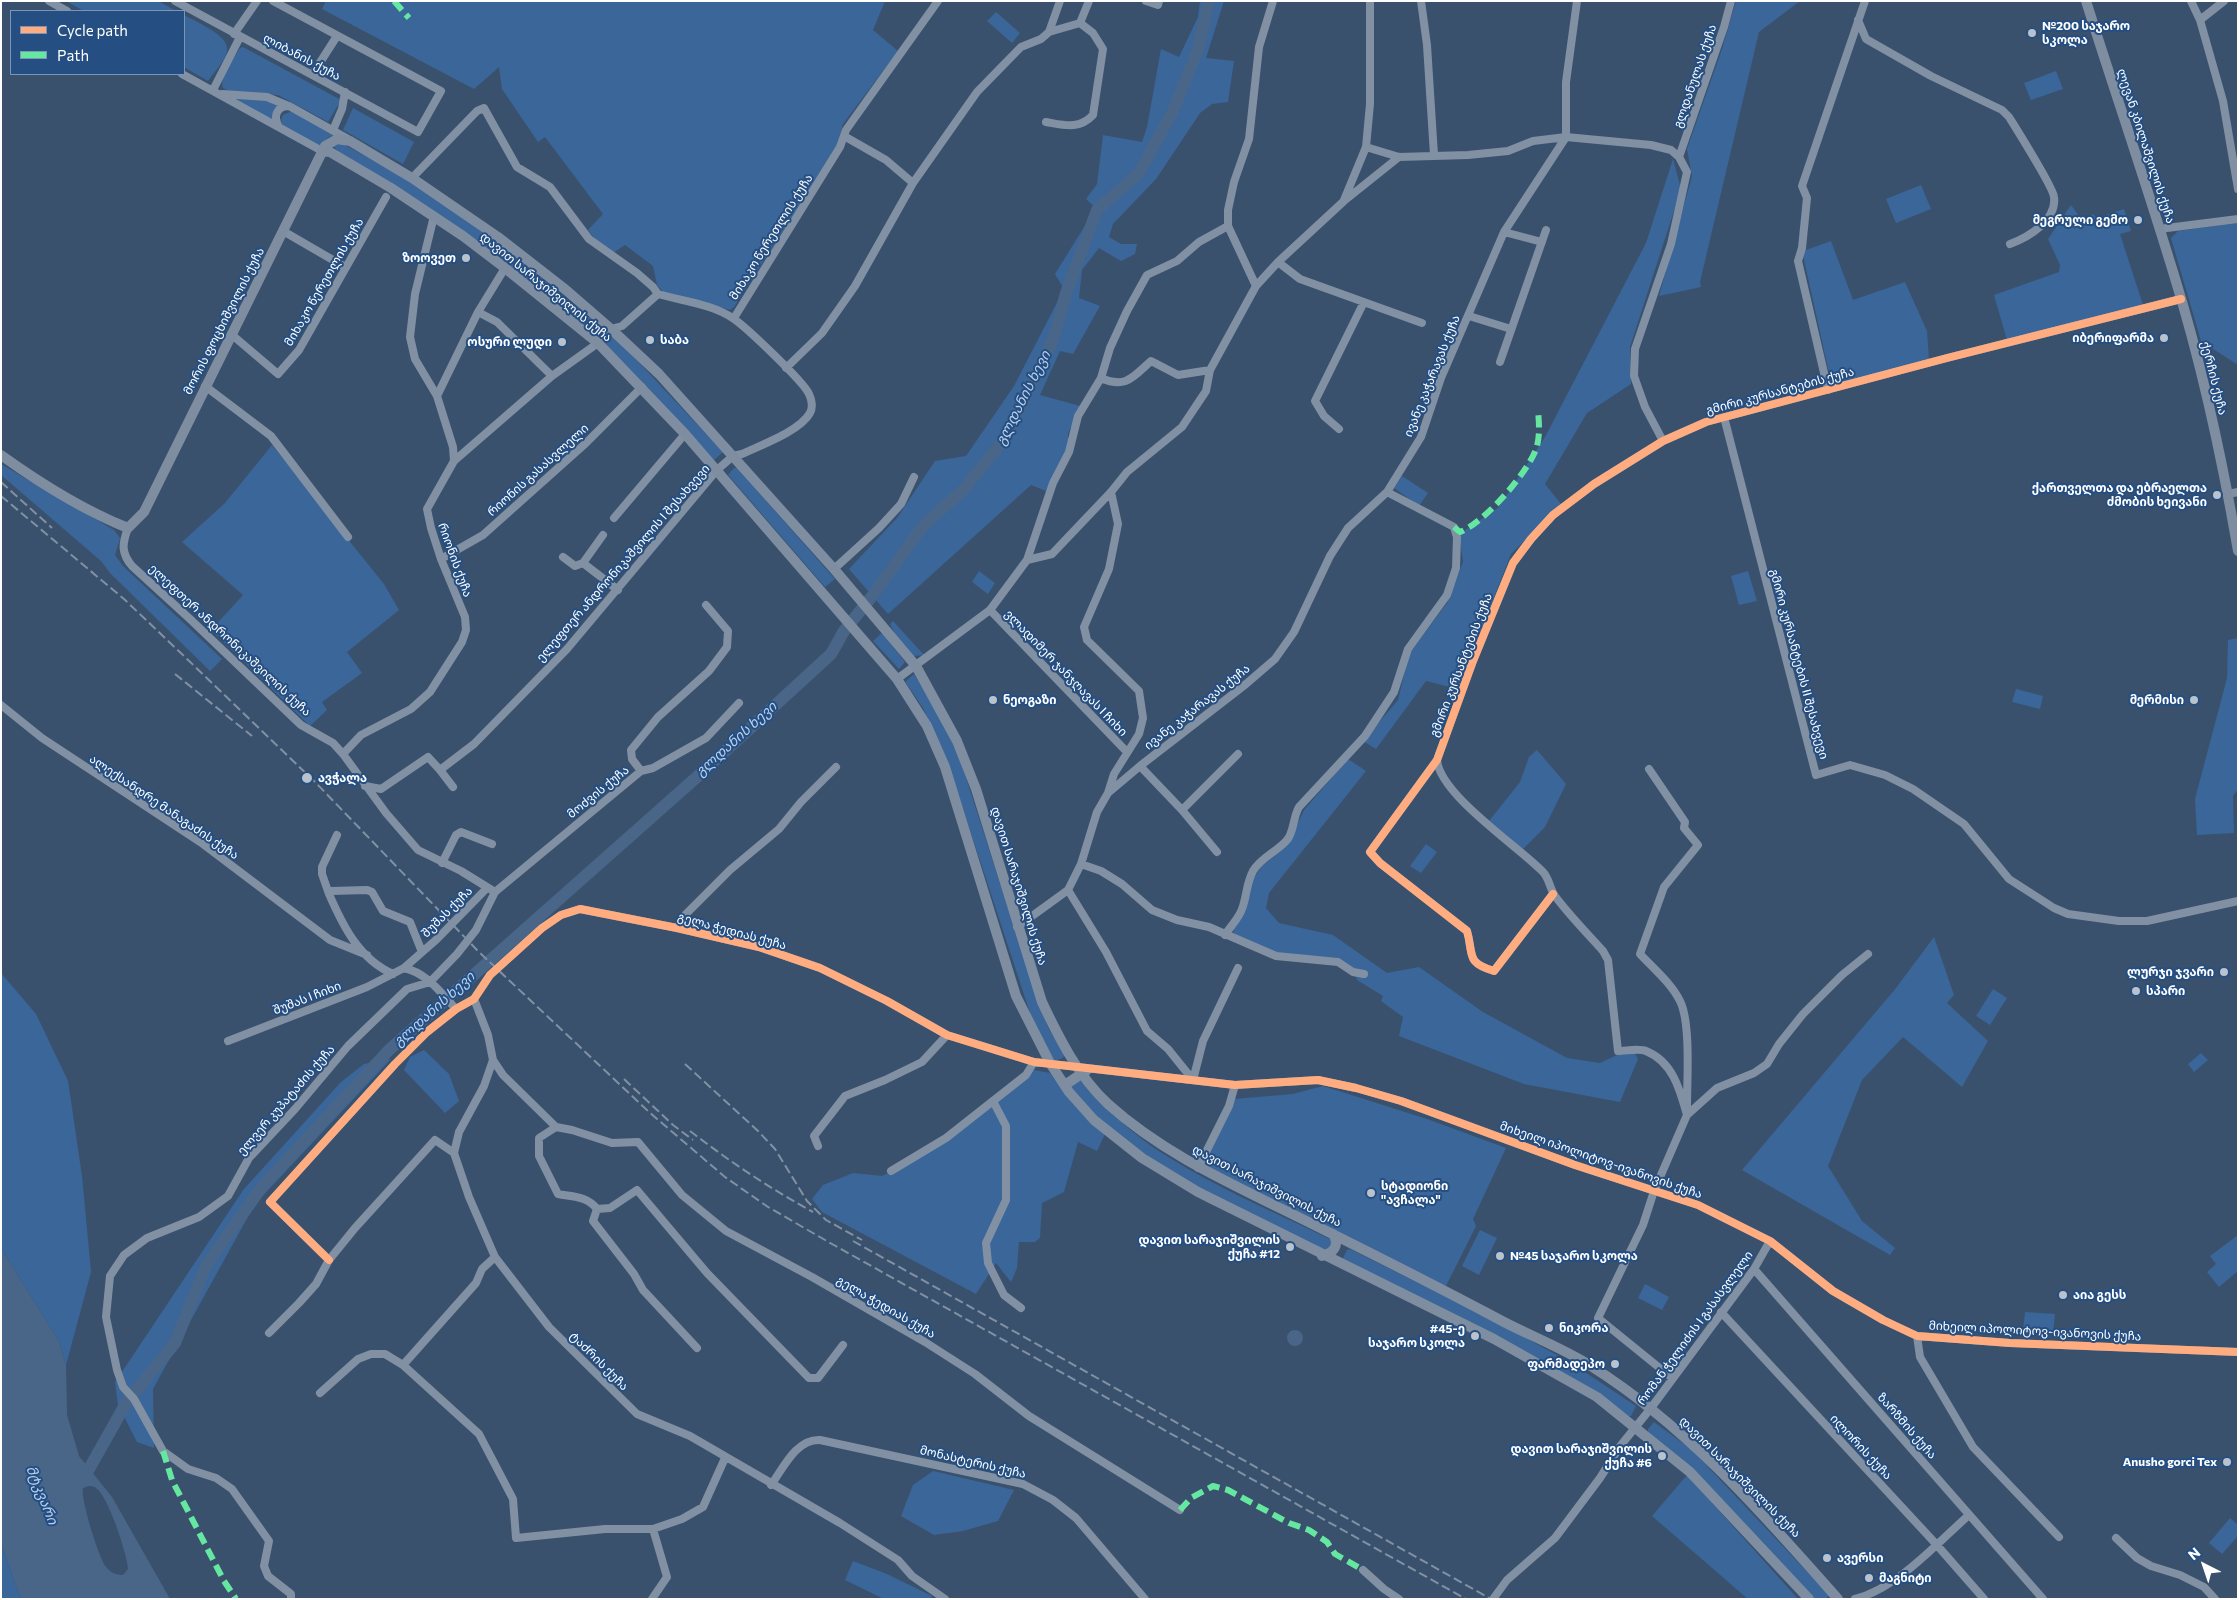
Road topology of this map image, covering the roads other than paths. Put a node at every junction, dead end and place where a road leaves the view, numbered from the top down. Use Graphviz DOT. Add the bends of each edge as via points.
graph roads {
  1 [pos="49,1"];
  2 [pos="175,1"];
  3 [pos="257,1"];
  4 [pos="274,1"];
  5 [pos="938,1"];
  6 [pos="1060,1"];
  7 [pos="1089,1"];
  8 [pos="1146,1"];
  9 [pos="1159,1"];
  10 [pos="1273,1"];
  11 [pos="1370,1"];
  12 [pos="1421,1"];
  13 [pos="1577,1"];
  14 [pos="1731,1"];
  15 [pos="1865,1"];
  16 [pos="2086,1"];
  17 [pos="2191,1"];
  18 [pos="2224,1"];
  19 [pos="65,10"];
  20 [pos="1858,20"];
  21 [pos="2200,20"];
  22 [pos="1080,23"];
  23 [pos="1049,32"];
  24 [pos="237,36"];
  25 [pos="336,36"];
  26 [pos="1866,39"];
  27 [pos="1848,46"];
  28 [pos="184,75"];
  29 [pos="312,75"];
  30 [pos="217,92"];
  31 [pos="345,92"];
  32 [pos="291,106"];
  33 [pos="1046,122"];
  34 [pos="280,127"];
  35 [pos="333,130"];
  36 [pos="844,136"];
  37 [pos="1566,137"];
  38 [pos="350,141"];
  39 [pos="1366,147"];
  40 [pos="322,151"];
  41 [pos="1434,155"];
  42 [pos="1399,157"];
  43 [pos="1679,157"];
  44 [pos="412,178"];
  45 [pos="913,183"];
  46 [pos="2238,189"];
  47 [pos="386,197"];
  48 [pos="1344,201"];
  49 [pos="434,216"];
  50 [pos="2238,219"];
  51 [pos="1228,226"];
  52 [pos="2159,229"];
  53 [pos="1546,230"];
  54 [pos="283,231"];
  55 [pos="1504,232"];
  56 [pos="1542,242"];
  57 [pos="2010,244"];
  58 [pos="1278,262"];
  59 [pos="345,267"];
  60 [pos="505,268"];
  61 [pos="1256,286"];
  62 [pos="658,294"];
  63 [pos="2181,299"];
  64 [pos="1364,302"];
  65 [pos="478,312"];
  66 [pos="1469,316"];
  67 [pos="734,318"];
  68 [pos="1422,323"];
  69 [pos="612,329"];
  70 [pos="1510,329"];
  71 [pos="231,334"];
  72 [pos="598,343"];
  73 [pos="1500,362"];
  74 [pos="786,368"];
  75 [pos="1210,370"];
  76 [pos="552,376"];
  77 [pos="1101,378"];
  78 [pos="205,386"];
  79 [pos="642,387"];
  80 [pos="1828,390"];
  81 [pos="437,396"];
  82 [pos="1724,417"];
  83 [pos="1339,429"];
  84 [pos="685,434"];
  85 [pos="1663,441"];
  86 [pos="1,455"];
  87 [pos="733,456"];
  88 [pos="454,461"];
  89 [pos="717,470"];
  90 [pos="914,477"];
  91 [pos="1111,492"];
  92 [pos="1387,492"];
  93 [pos="2233,493"];
  94 [pos="614,518"];
  95 [pos="128,528"];
  96 [pos="603,535"];
  97 [pos="348,537"];
  98 [pos="2238,551"];
  99 [pos="563,557"];
  100 [pos="441,560"];
  101 [pos="1027,560"];
  102 [pos="583,563"];
  103 [pos="837,573"];
  104 [pos="618,590"];
  105 [pos="706,605"];
  106 [pos="990,610"];
  107 [pos="916,666"];
  108 [pos="897,679"];
  109 [pos="739,703"];
  110 [pos="1,704"];
  111 [pos="1127,752"];
  112 [pos="343,754"];
  113 [pos="1238,754"];
  114 [pos="1437,760"];
  115 [pos="1140,766"];
  116 [pos="836,767"];
  117 [pos="1649,769"];
  118 [pos="440,770"];
  119 [pos="641,771"];
  120 [pos="365,786"];
  121 [pos="453,787"];
  122 [pos="1108,793"];
  123 [pos="1182,810"];
  124 [pos="337,835"];
  125 [pos="492,844"];
  126 [pos="1217,852"];
  127 [pos="442,863"];
  128 [pos="1081,864"];
  129 [pos="487,888"];
  130 [pos="1068,890"];
  131 [pos="495,892"];
  132 [pos="329,894"];
  133 [pos="1554,894"];
  134 [pos="2238,901"];
  135 [pos="1017,927"];
  136 [pos="677,928"];
  137 [pos="1225,935"];
  138 [pos="422,952"];
  139 [pos="1868,954"];
  140 [pos="366,955"];
  141 [pos="404,968"];
  142 [pos="1238,968"];
  143 [pos="393,974"];
  144 [pos="1364,974"];
  145 [pos="432,983"];
  146 [pos="474,1000"];
  147 [pos="453,1007"];
  148 [pos="947,1035"];
  149 [pos="228,1041"];
  150 [pos="493,1060"];
  151 [pos="1034,1062"];
  152 [pos="1050,1063"];
  153 [pos="1082,1070"];
  154 [pos="1192,1080"];
  155 [pos="1065,1085"];
  156 [pos="1235,1085"];
  157 [pos="993,1101"];
  158 [pos="1687,1115"];
  159 [pos="556,1127"];
  160 [pos="818,1146"];
  161 [pos="454,1153"];
  162 [pos="1198,1168"];
  163 [pos="891,1171"];
  164 [pos="1654,1191"];
  165 [pos="597,1209"];
  166 [pos="1333,1234"];
  167 [pos="1770,1241"];
  168 [pos="1353,1243"];
  169 [pos="1322,1256"];
  170 [pos="495,1257"];
  171 [pos="330,1260"];
  172 [pos="1339,1264"];
  173 [pos="1754,1269"];
  174 [pos="1021,1308"];
  175 [pos="1721,1312"];
  176 [pos="269,1333"];
  177 [pos="1917,1336"];
  178 [pos="843,1345"];
  179 [pos="697,1348"];
  180 [pos="2238,1352"];
  181 [pos="402,1365"];
  182 [pos="1672,1378"];
  183 [pos="320,1393"];
  184 [pos="1651,1408"];
  185 [pos="1636,1427"];
  186 [pos="725,1458"];
  187 [pos="771,1485"];
  188 [pos="1180,1510"];
  189 [pos="1969,1515"];
  190 [pos="653,1529"];
  191 [pos="2059,1537"];
  192 [pos="2116,1538"];
  193 [pos="1936,1544"];
  194 [pos="1362,1570"];
  195 [pos="292,1599"];
  196 [pos="652,1599"];
  197 [pos="945,1599"];
  198 [pos="1145,1599"];
  199 [pos="1399,1599"];
  200 [pos="1493,1599"];
  201 [pos="1809,1599"];
  202 [pos="1838,1599"];
  203 [pos="1855,1599"];
  204 [pos="1984,1599"];
  205 [pos="2042,1599"];
  206 [pos="2215,1599"];
  1 -- 19 [label="street"];
  2 -- 24 [label="street, ლიბანის ქუჩა"];
  3 -- 24 [label="street"];
  4 -- 25 [label="street"];
  5 -- 36 [label="street, მიხაკო წერეთლის ქუჩა"];
  6 -- 23 [label="street"];
  7 -- 22 [label="street"];
  8 -- 9 [label="street" via="1158,5"];
  10 -- 51 [label="street" via="1259,47 1249,139 1234,182"];
  11 -- 39 [label="street" via="1370,104"];
  12 -- 41 [label="street"];
  13 -- 37 [label="street" via="1566,82"];
  14 -- 43 [label="street, გლდანულას ქუჩა"];
  15 -- 20 [label="street"];
  16 -- 52 [label="main road, ლევან კბილაშვილის ქუჩა"];
  17 -- 21 [label="street"];
  18 -- 21 [label="street"];
  20 -- 26 [label="street"];
  20 -- 27 [label="street"];
  21 -- 46 [label="street" via="2223,101"];
  22 -- 23 [label="street"];
  22 -- 33 [label="street" via="1093,33 1103,49 1093,115 1086,123 1071,127"];
  23 -- 45 [label="street" via="1041,39 1020,47 996,70"];
  24 -- 29 [label="street, ლიბანის ქუჩა"];
  24 -- 30 [label="street"];
  25 -- 29 [label="street"];
  25 -- 31 [label="street, ლიბანის ქუჩა" via="441,91 418,132"];
  26 -- 27 [label="street"];
  26 -- 57 [label="street" via="2009,116 2054,196 2053,212 2043,224"];
  27 -- 80 [label="street" via="1802,186 1807,198 1798,261"];
  28 -- 30 [label="street"];
  29 -- 31 [label="street, ლიბანის ქუჩა"];
  30 -- 32 [label="street" via="266,97"];
  30 -- 34 [label="street"];
  31 -- 35 [label="street"];
  32 -- 34 [label="street" via="277,112 275,117"];
  32 -- 35 [label="street"];
  34 -- 40 [label="street"];
  35 -- 38 [label="street"];
  36 -- 45 [label="street" via="886,160"];
  36 -- 67 [label="street, მიხაკო წერეთლის ქუჩა"];
  37 -- 41 [label="street" via="1533,141 1508,151"];
  37 -- 43 [label="street" via="1651,145 1671,150"];
  37 -- 55 [label="street, ივანე კაჭარავას ქუჩა"];
  38 -- 40 [label="main road" via="337,139"];
  38 -- 44 [label="main road, დავით სარაჯიშვილის ქუჩა"];
  39 -- 42 [label="street"];
  39 -- 48 [label="street"];
  40 -- 49 [label="main road, დავით სარაჯიშვილის ქუჩა" via="330,152"];
  40 -- 54 [label="main road, მორის ფოცხიშვილის ქუჩა"];
  41 -- 42 [label="street"];
  42 -- 48 [label="street"];
  43 -- 85 [label="street" via="1687,172 1671,244 1635,349 1634,376 1645,407"];
  44 -- 62 [label="street" via="477,110 484,108 517,167 550,187 589,239 637,273"];
  44 -- 69 [label="main road, დავით სარაჯიშვილის ქუჩა" via="498,237"];
  45 -- 74 [label="street" via="855,286 822,332"];
  47 -- 59 [label="street, მიხაკო წერეთლის ქუჩა"];
  48 -- 58 [label="street"];
  49 -- 60 [label="main road, დავით სარაჯიშვილის ქუჩა"];
  49 -- 81 [label="street" via="415,294 410,337 415,359"];
  50 -- 52 [label="street"];
  51 -- 61 [label="street"];
  51 -- 77 [label="street" via="1148,275 1110,348"];
  52 -- 63 [label="main road, ლევან კბილაშვილის ქუჩა"];
  53 -- 56 [label="street"];
  54 -- 59 [label="street"];
  54 -- 71 [label="main road, მორის ფოცხიშვილის ქუჩა"];
  55 -- 56 [label="street"];
  55 -- 66 [label="street, ივანე კაჭარავას ქუჩა"];
  56 -- 70 [label="street"];
  58 -- 61 [label="street"];
  58 -- 64 [label="street" via="1300,279"];
  59 -- 71 [label="street, მიხაკო წერეთლის ქუჩა" via="298,350 278,374"];
  60 -- 65 [label="street"];
  60 -- 72 [label="main road, დავით სარაჯიშვილის ქუჩა"];
  61 -- 75 [label="street"];
  62 -- 67 [label="street, მიხაკო წერეთლის ქუჩა"];
  62 -- 69 [label="street, რიონის ქუჩა" via="622,326"];
  63 -- 80 [label="street, გმირი კურსანტების ქუჩა"];
  63 -- 93 [label="main road, ქერჩის ქუჩა"];
  64 -- 68 [label="street"];
  64 -- 83 [label="street" via="1315,401 1324,416"];
  65 -- 76 [label="street" via="497,322"];
  65 -- 81 [label="street"];
  66 -- 70 [label="street"];
  66 -- 92 [label="street, ივანე კაჭარავას ქუჩა" via="1441,378 1425,429"];
  67 -- 74 [label="street, ელეფთერ ანდრონიკაშვილის I შესახვევი"];
  69 -- 72 [label="street, რიონის ქუჩა"];
  69 -- 87 [label="main road, დავით სარაჯიშვილის ქუჩა" via="659,374"];
  70 -- 73 [label="street"];
  71 -- 78 [label="main road, მორის ფოცხიშვილის ქუჩა"];
  72 -- 76 [label="street, რიონის ქუჩა"];
  72 -- 79 [label="main road, დავით სარაჯიშვილის ქუჩა"];
  74 -- 87 [label="street, ელეფთერ ანდრონიკაშვილის I შესახვევი" via="809,393 812,403 810,414 798,426"];
  75 -- 77 [label="street" via="1178,375 1151,361 1126,382 1112,383"];
  75 -- 91 [label="street" via="1206,391 1182,427 1127,472"];
  76 -- 88 [label="street, რიონის ქუჩა"];
  77 -- 101 [label="street" via="1078,416 1069,452 1053,483"];
  78 -- 95 [label="main road, მორის ფოცხიშვილის ქუჩა" via="144,512"];
  78 -- 97 [label="street" via="271,436"];
  79 -- 84 [label="main road, დავით სარაჯიშვილის ქუჩა"];
  79 -- 100 [label="street, რიონის გასასვლელი" via="586,443 483,535"];
  80 -- 82 [label="street, გმირი კურსანტების ქუჩა"];
  81 -- 88 [label="street" via="453,447"];
  82 -- 85 [label="street, გმირი კურსანტების ქუჩა"];
  82 -- 134 [label="street, გმირი კურსანტების II შესახვევი" via="1816,774 1850,765 1885,775 1913,789 1964,824 2009,879 2068,914 2147,921"];
  84 -- 89 [label="main road, დავით სარაჯიშვილის ქუჩა"];
  84 -- 94 [label="street"];
  85 -- 114 [label="street, გმირი კურსანტების ქუჩა" via="1594,484 1553,515 1513,563"];
  86 -- 95 [label="main road" via="71,500"];
  87 -- 89 [label="street, ელეფთერ ანდრონიკაშვილის I შესახვევი"];
  87 -- 103 [label="main road, დავით სარაჯიშვილის ქუჩა"];
  88 -- 100 [label="street, რიონის ქუჩა" via="427,508"];
  89 -- 104 [label="street, ელეფთერ ანდრონიკაშვილის I შესახვევი"];
  89 -- 108 [label="main road, დავით სარაჯიშვილის ქუჩა"];
  90 -- 103 [label="street" via="901,504"];
  91 -- 101 [label="street" via="1052,554"];
  91 -- 111 [label="street, ვლადიმერ ჯანჯღავას I ჩიხი" via="1118,524 1109,569 1084,627 1087,640 1139,691 1143,718 1139,734"];
  92 -- 115 [label="street, ივანე კაჭარავას ქუჩა" via="1348,528 1330,556 1294,632 1275,659"];
  92 -- 137 [label="street" via="1454,527 1457,537 1456,568 1447,595 1408,649 1394,692 1365,736 1299,807 1287,840 1253,870 1242,910"];
  93 -- 98 [label="main road, ქერჩის ქუჩა"];
  95 -- 112 [label="street, ელეფთერ ანდრონიკაშვილის ქუჩა" via="123,539 124,557 132,566 300,725 333,743"];
  96 -- 102 [label="street"];
  99 -- 102 [label="street" via="575,566"];
  100 -- 112 [label="street, რიონის ქუჩა" via="465,617 466,630 462,642 430,692 411,709 361,736"];
  101 -- 106 [label="street"];
  102 -- 104 [label="street"];
  103 -- 107 [label="main road, დავით სარაჯიშვილის ქუჩა"];
  104 -- 118 [label="street, ელეფთერ ანდრონიკაშვილის I შესახვევი" via="567,649 474,744"];
  105 -- 119 [label="street, მოძვის ქუჩა" via="728,631 727,647 709,671 658,717 631,750 632,760"];
  106 -- 107 [label="street"];
  106 -- 111 [label="street, ვლადიმერ ჯანჯღავას I ჩიხი"];
  107 -- 108 [label="street"];
  107 -- 135 [label="main road, დავით სარაჯიშვილის ქუჩა" via="957,740 976,789"];
  108 -- 152 [label="main road" via="927,726 945,767 1016,996"];
  109 -- 119 [label="street" via="706,738 653,768"];
  110 -- 140 [label="street, ალექსანდრე მანაგაძის ქუჩა" via="42,738 203,844 330,940"];
  111 -- 122 [label="street, ვლადიმერ ჯანჯღავას I ჩიხი" via="1114,774"];
  112 -- 120 [label="street, ელეფთერ ანდრონიკაშვილის ქუჩა"];
  113 -- 123 [label="street"];
  114 -- 133 [label="street" via="1438,770 1446,782 1545,874"];
  114 -- 133 [label="street, გმირი კურსანტების ქუჩა" via="1370,852 1380,864 1467,931 1471,956 1479,966 1494,971"];
  115 -- 122 [label="street, ივანე კაჭარავას ქუჩა"];
  115 -- 123 [label="street"];
  116 -- 136 [label="street" via="779,829 730,870 686,914"];
  117 -- 158 [label="street" via="1685,822 1684,828 1698,845 1664,887 1640,954 1682,1004 1687,1041"];
  118 -- 120 [label="street" via="428,757 381,789"];
  118 -- 121 [label="street"];
  119 -- 131 [label="street, მოძვის ქუჩა"];
  120 -- 127 [label="street, ელეფთერ ანდრონიკაშვილის ქუჩა" via="418,850"];
  122 -- 128 [label="street, ივანე კაჭარავას ქუჩა" via="1097,812"];
  123 -- 126 [label="street"];
  124 -- 132 [label="street" via="322,867"];
  125 -- 127 [label="street" via="461,832 456,835"];
  127 -- 129 [label="street, ელეფთერ ანდრონიკაშვილის ქუჩა"];
  128 -- 130 [label="street, ივანე კაჭარავას ქუჩა"];
  128 -- 137 [label="street" via="1122,884 1152,910"];
  129 -- 131 [label="street, ელეფთერ ანდრონიკაშვილის ქუჩა"];
  129 -- 138 [label="street, შუშას ქუჩა"];
  130 -- 135 [label="street, ივანე კაჭარავას ქუჩა"];
  130 -- 154 [label="street" via="1106,952 1147,1031 1168,1049"];
  131 -- 145 [label="street, ელვერ კუპატაძის ქუჩა" via="476,930"];
  132 -- 138 [label="street, შუშას ქუჩა" via="331,891 372,892 383,911 410,922"];
  132 -- 140 [label="street" via="343,926"];
  133 -- 158 [label="street" via="1608,960 1618,1051 1645,1050 1663,1063 1675,1076"];
  135 -- 153 [label="main road, დავით სარაჯიშვილის ქუჩა" via="1042,1002 1057,1034"];
  136 -- 146 [label="street, გელა ჭედიას ქუჩა" via="596,911 580,910 561,915 490,975"];
  136 -- 148 [label="street, გელა ჭედიას ქუჩა" via="759,947 820,968"];
  137 -- 144 [label="street" via="1276,956 1338,962 1353,972"];
  138 -- 141 [label="street, შუშას ქუჩა"];
  139 -- 158 [label="street" via="1803,1014 1767,1064 1717,1088"];
  140 -- 143 [label="street" via="378,967"];
  141 -- 143 [label="street, შუშას ქუჩა"];
  141 -- 145 [label="street" via="414,970"];
  142 -- 154 [label="street" via="1204,1042"];
  143 -- 149 [label="street, შუშას I ჩიხი"];
  145 -- 147 [label="street"];
  145 -- 195 [label="street, ელვერ კუპატაძის ქუჩა" via="407,989 348,1046 249,1158 228,1196 199,1217 147,1238 124,1255 110,1276 106,1317 123,1387 134,1399 163,1451 188,1469 216,1478 232,1489 269,1541 264,1566 268,1576 291,1594"];
  146 -- 147 [label="street"];
  146 -- 150 [label="street" via="488,1035"];
  147 -- 171 [label="street" via="395,1064 270,1202"];
  148 -- 151 [label="street, გელა ჭედიას ქუჩა"];
  148 -- 160 [label="street" via="922,1062 845,1096 814,1136"];
  150 -- 159 [label="street"];
  150 -- 161 [label="street" via="484,1086 459,1132"];
  151 -- 152 [label="street, გელა ჭედიას ქუჩა"];
  151 -- 157 [label="street" via="1026,1075"];
  152 -- 153 [label="street, მიხეილ იპოლიტოვ-ივანოვის ქუჩა"];
  152 -- 155 [label="main road"];
  153 -- 154 [label="street, მიხეილ იპოლიტოვ-ივანოვის ქუჩა"];
  153 -- 155 [label="main road"];
  153 -- 162 [label="main road, დავით სარაჯიშვილის ქუჩა" via="1108,1104"];
  154 -- 156 [label="street, მიხეილ იპოლიტოვ-ივანოვის ქუჩა"];
  155 -- 169 [label="main road" via="1094,1120 1142,1158 1198,1192"];
  156 -- 162 [label="street" via="1229,1106"];
  156 -- 164 [label="street, მიხეილ იპოლიტოვ-ივანოვის ქუჩა" via="1318,1080 1356,1088"];
  157 -- 163 [label="street" via="946,1138"];
  157 -- 174 [label="street" via="1006,1126 1006,1200 986,1243 988,1263 1004,1295"];
  158 -- 164 [label="street"];
  159 -- 165 [label="street" via="539,1138 539,1156 558,1194 586,1198"];
  159 -- 188 [label="street, გელა ჭედიას ქუჩა" via="612,1143 638,1142 682,1195 726,1231 925,1342 976,1374 1029,1416"];
  161 -- 170 [label="street, ტაძრის ქუჩა"];
  161 -- 171 [label="street" via="435,1140"];
  162 -- 166 [label="main road, დავით სარაჯიშვილის ქუჩა"];
  164 -- 167 [label="street, მიხეილ იპოლიტოვ-ივანოვის ქუჩა" via="1698,1205"];
  164 -- 182 [label="street" via="1642,1225 1598,1318"];
  165 -- 178 [label="street" via="610,1208 637,1190 707,1273 809,1378 818,1378"];
  165 -- 179 [label="street" via="593,1221 643,1290"];
  166 -- 168 [label="main road, დავით სარაჯიშვილის ქუჩა"];
  166 -- 169 [label="main road" via="1336,1246 1332,1252"];
  167 -- 173 [label="street, რომან ჭელიძის I გასასვლელი"];
  167 -- 177 [label="street, მიხეილ იპოლიტოვ-ივანოვის ქუჩა" via="1833,1290"];
  168 -- 172 [label="main road" via="1340,1250"];
  168 -- 184 [label="main road, დავით სარაჯიშვილის ქუჩა" via="1589,1365"];
  169 -- 172 [label="main road"];
  170 -- 181 [label="street" via="482,1269 476,1283"];
  170 -- 186 [label="street, ტაძრის ქუჩა" via="549,1327 637,1414 690,1436"];
  171 -- 176 [label="street" via="316,1284"];
  172 -- 185 [label="main road" via="1494,1339 1596,1397"];
  173 -- 175 [label="street, რომან ჭელიძის I გასასვლელი"];
  173 -- 189 [label="street, ზარზმის ქუჩა"];
  175 -- 182 [label="street, რომან ჭელიძის I გასასვლელი"];
  175 -- 193 [label="street, ილორის ქუჩა"];
  177 -- 180 [label="street, მიხეილ იპოლიტოვ-ივანოვის ქუჩა" via="2010,1344"];
  177 -- 191 [label="street" via="1920,1357 1974,1447"];
  181 -- 183 [label="street" via="384,1354 371,1354 358,1359"];
  181 -- 190 [label="street" via="479,1434 513,1498 516,1538 605,1529"];
  182 -- 184 [label="street, რომან ჭელიძის I გასასვლელი"];
  184 -- 185 [label="street, რომან ჭელიძის I გასასვლელი"];
  184 -- 202 [label="main road, დავით სარაჯიშვილის ქუჩა" via="1758,1509"];
  185 -- 200 [label="street, რომან ჭელიძის I გასასვლელი" via="1555,1538 1507,1580"];
  185 -- 201 [label="main road" via="1690,1472"];
  186 -- 187 [label="street, ტაძრის ქუჩა"];
  186 -- 190 [label="street" via="703,1507 682,1519"];
  187 -- 197 [label="street, ტაძრის ქუჩა" via="840,1522 898,1560 912,1576"];
  187 -- 198 [label="street, მონასტერის ქუჩა" via="796,1449 812,1440 1023,1484 1053,1500 1076,1518"];
  189 -- 193 [label="street"];
  189 -- 205 [label="street, ზარზმის ქუჩა"];
  190 -- 196 [label="street" via="668,1577"];
  192 -- 206 [label="street" via="2137,1558 2204,1587"];
  193 -- 203 [label="street" via="1902,1575 1871,1595"];
  193 -- 204 [label="street, ილორის ქუჩა"];
  194 -- 199 [label="street"];
}
